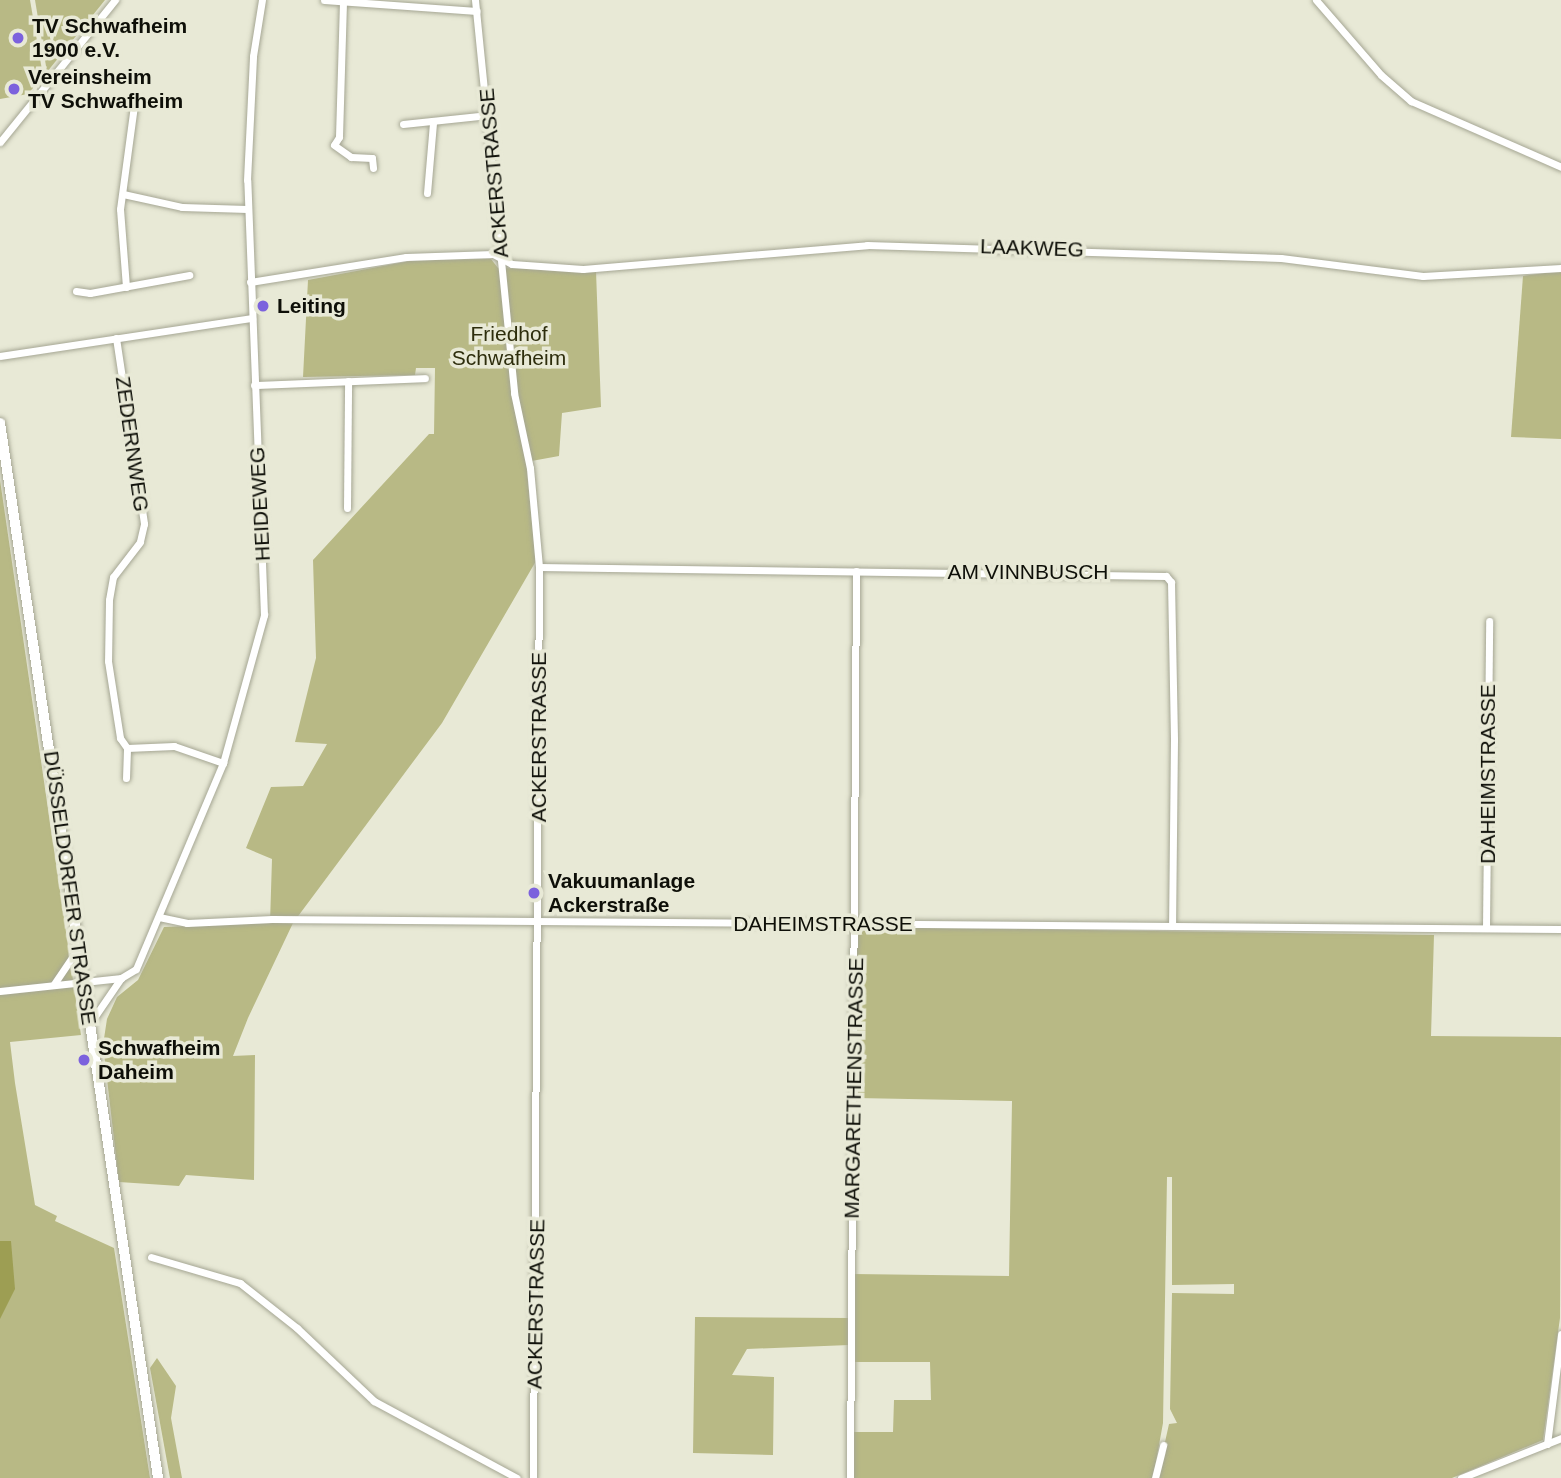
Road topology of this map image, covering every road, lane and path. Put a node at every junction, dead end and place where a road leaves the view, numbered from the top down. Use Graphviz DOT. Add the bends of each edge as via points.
graph roads {
  1 [pos="116,0"];
  2 [pos="262,0"];
  3 [pos="324,0"];
  4 [pos="475,0"];
  5 [pos="1316,0"];
  6 [pos="343,2"];
  7 [pos="477,11"];
  8 [pos="135,98"];
  9 [pos="489,115"];
  10 [pos="433,122"];
  11 [pos="403,124"];
  12 [pos="0,142"];
  13 [pos="1561,167"];
  14 [pos="373,168"];
  15 [pos="427,193"];
  16 [pos="122,194"];
  17 [pos="247,209"];
  18 [pos="504,259"];
  19 [pos="1561,268"];
  20 [pos="190,275"];
  21 [pos="250,282"];
  22 [pos="127,287"];
  23 [pos="76,291"];
  24 [pos="252,318"];
  25 [pos="116,338"];
  26 [pos="0,356"];
  27 [pos="425,378"];
  28 [pos="348,381"];
  29 [pos="254,385"];
  30 [pos="0,423"];
  31 [pos="347,508"];
  32 [pos="539,567"];
  33 [pos="856,571"];
  34 [pos="1489,621"];
  35 [pos="127,748"];
  36 [pos="223,763"];
  37 [pos="127,778"];
  38 [pos="159,917"];
  39 [pos="540,924"];
  40 [pos="855,924"];
  41 [pos="1172,926"];
  42 [pos="1486,928"];
  43 [pos="1561,929"];
  44 [pos="79,946"];
  45 [pos="121,978"];
  46 [pos="86,983"];
  47 [pos="54,984"];
  48 [pos="0,991"];
  49 [pos="90,1022"];
  50 [pos="151,1257"];
  51 [pos="1561,1334"];
  52 [pos="1561,1438"];
  53 [pos="1547,1444"];
  54 [pos="1163,1445"];
  55 [pos="158,1478"];
  56 [pos="517,1478"];
  57 [pos="533,1478"];
  58 [pos="850,1478"];
  59 [pos="1155,1478"];
  60 [pos="1461,1478"];
  1 -- 12 [label="street"];
  2 -- 17 [label="street, HEIDEWEG" via="253,56"];
  3 -- 6 [label="street"];
  4 -- 7 [label="street, ACKERSTRASSE"];
  5 -- 13 [label="street" via="1381,75 1411,101"];
  6 -- 7 [label="street"];
  6 -- 14 [label="street" via="339,137 334,145 351,157 372,158"];
  7 -- 9 [label="street, ACKERSTRASSE"];
  8 -- 16 [label="street"];
  9 -- 10 [label="street"];
  9 -- 18 [label="street, ACKERSTRASSE"];
  10 -- 11 [label="street"];
  10 -- 15 [label="street"];
  16 -- 17 [label="street" via="182,207"];
  16 -- 22 [label="street" via="120,236"];
  17 -- 21 [label="street, HEIDEWEG"];
  18 -- 19 [label="street, LAAKWEG" via="583,269 679,264 796,249 930,245 1280,258 1423,276"];
  18 -- 21 [label="street, LAAKWEG" via="493,254 406,257"];
  18 -- 32 [label="street, ACKERSTRASSE" via="514,393 530,468"];
  20 -- 22 [label="street"];
  21 -- 24 [label="street, HEIDEWEG"];
  22 -- 23 [label="street"];
  24 -- 25 [label="street"];
  24 -- 29 [label="street, HEIDEWEG"];
  25 -- 26 [label="street"];
  25 -- 35 [label="street, ZEDERNWEG" via="144,524 140,542 113,578 106,636 115,717"];
  27 -- 28 [label="street"];
  28 -- 29 [label="street"];
  28 -- 31 [label="street"];
  29 -- 36 [label="street, HEIDEWEG" via="264,615"];
  30 -- 44 [label="main road, DÜSSELDORFER STRASSE"];
  32 -- 33 [label="street, AM VINNBUSCH"];
  32 -- 39 [label="street, ACKERSTRASSE"];
  33 -- 40 [label="street, MARGARETHENSTRASSE"];
  33 -- 41 [label="street, AM VINNBUSCH" via="1166,576 1171,582 1174,727"];
  34 -- 42 [label="street, DAHEIMSTRASSE"];
  35 -- 36 [label="street" via="174,746"];
  35 -- 37 [label="street, ZEDERNWEG"];
  36 -- 38 [label="street, HEIDEWEG"];
  38 -- 39 [label="street, DAHEIMSTRASSE" via="187,923 271,919"];
  38 -- 45 [label="street, HEIDEWEG" via="136,969"];
  39 -- 40 [label="street, DAHEIMSTRASSE"];
  39 -- 57 [label="street, ACKERSTRASSE"];
  40 -- 41 [label="street, DAHEIMSTRASSE"];
  40 -- 58 [label="street, MARGARETHENSTRASSE"];
  41 -- 42 [label="street, DAHEIMSTRASSE"];
  42 -- 43 [label="street, DAHEIMSTRASSE"];
  44 -- 46 [label="main road, DÜSSELDORFER STRASSE"];
  44 -- 47 [label="street"];
  45 -- 46 [label="street"];
  45 -- 49 [label="street, HEIDEWEG"];
  46 -- 47 [label="street"];
  46 -- 49 [label="main road, DÜSSELDORFER STRASSE"];
  47 -- 48 [label="street"];
  49 -- 55 [label="main road, DÜSSELDORFER STRASSE"];
  50 -- 56 [label="street" via="240,1283 298,1328 374,1401"];
  51 -- 53 [label="street"];
  52 -- 53 [label="street"];
  53 -- 60 [label="street"];
  54 -- 59 [label="street"];
}
